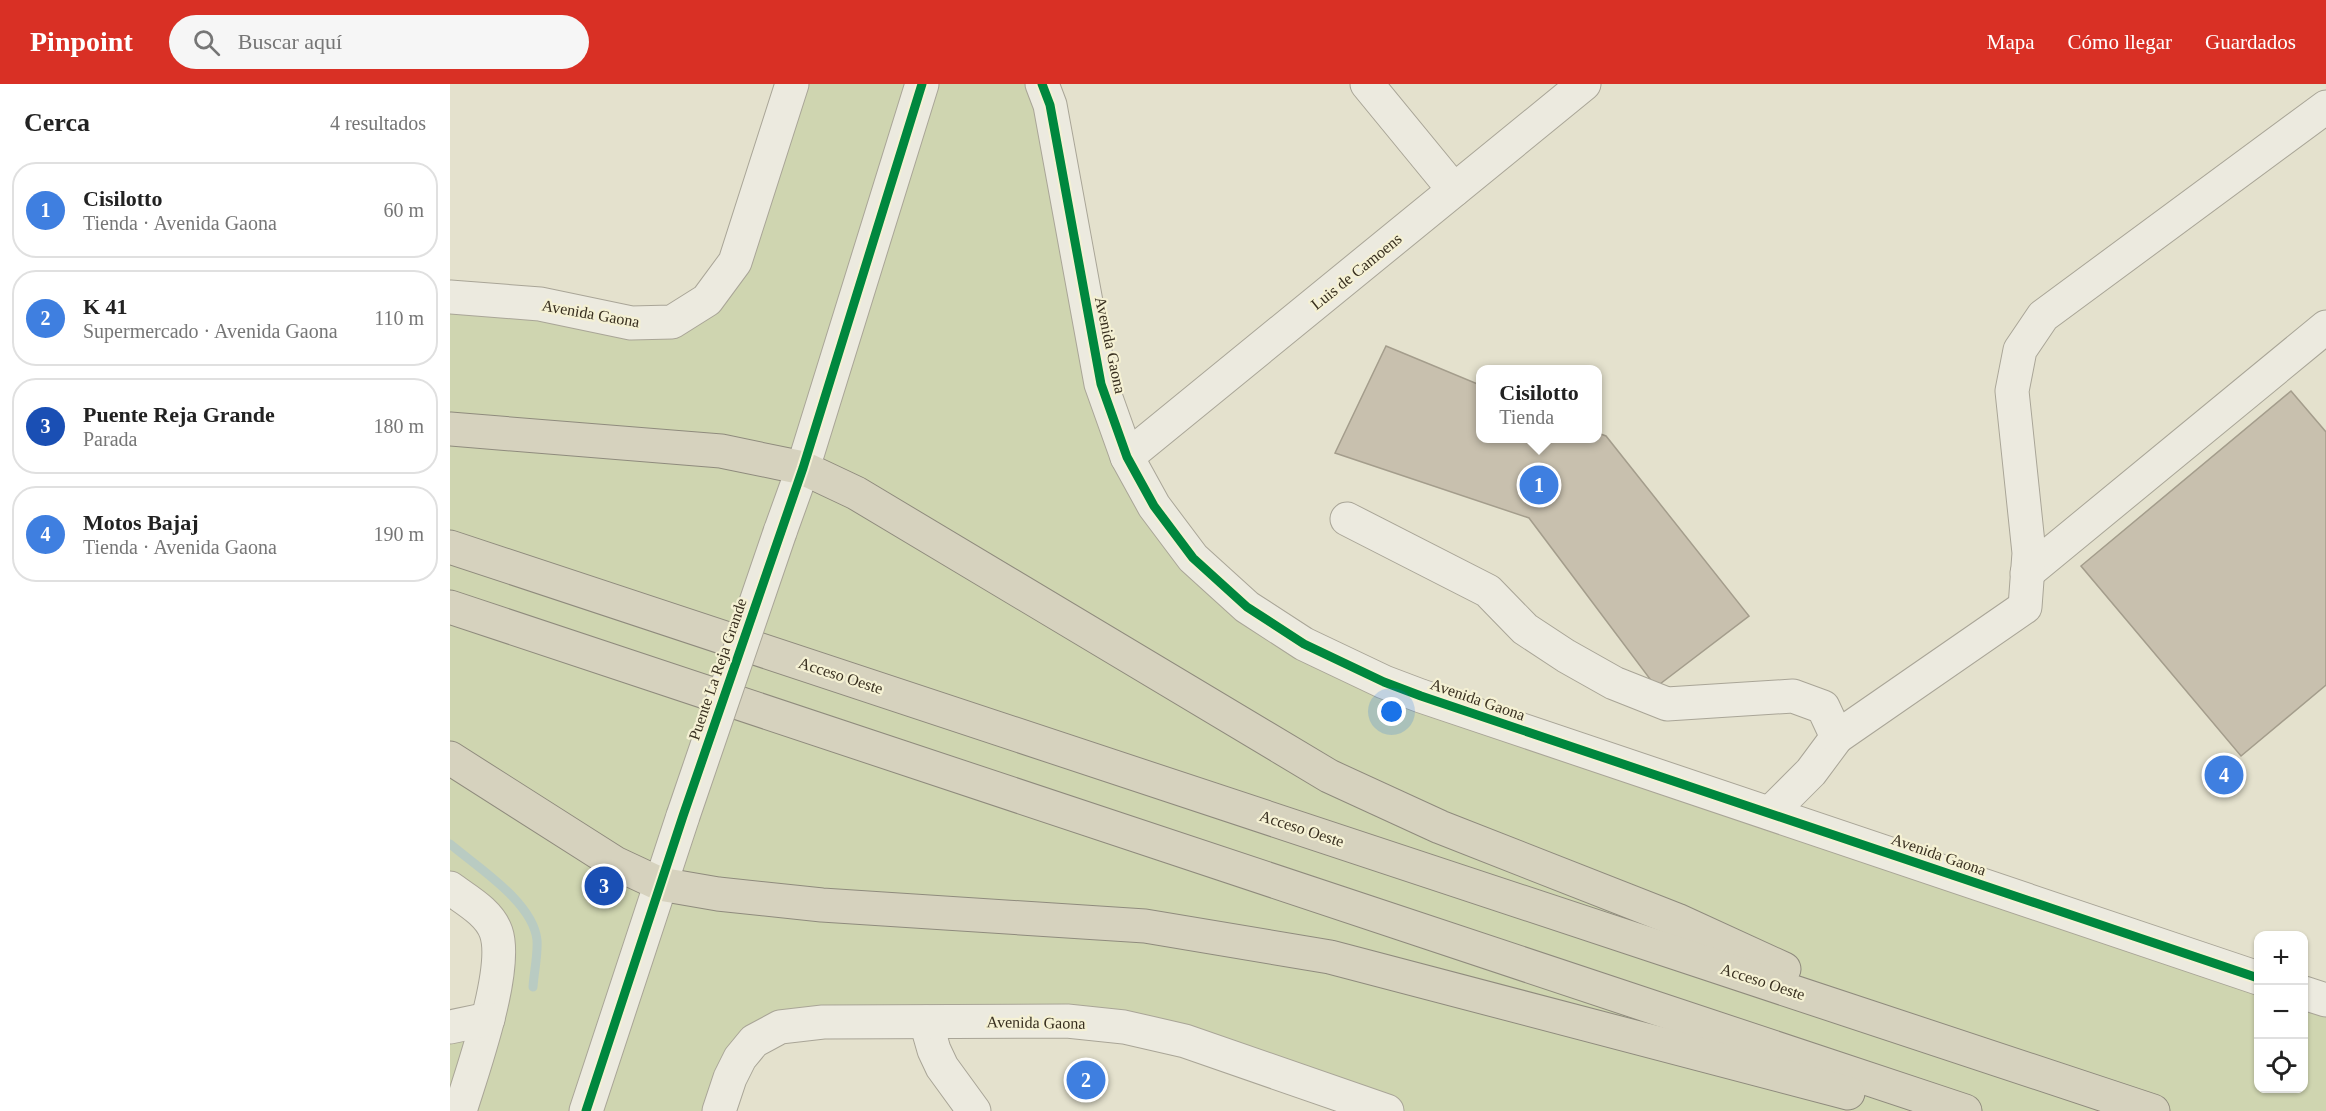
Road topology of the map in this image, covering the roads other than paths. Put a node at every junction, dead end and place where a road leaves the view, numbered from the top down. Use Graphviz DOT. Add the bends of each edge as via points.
graph roads {
  1 [pos="792,84"];
  2 [pos="922,84"];
  3 [pos="1042,84"];
  4 [pos="1367,84"];
  5 [pos="1584,84"];
  6 [pos="2326,108"];
  7 [pos="1455,190"];
  8 [pos="450,297"];
  9 [pos="2326,327"];
  10 [pos="450,429"];
  11 [pos="1127,457"];
  12 [pos="803,468"];
  13 [pos="1347,519"];
  14 [pos="450,547"];
  15 [pos="2027,573"];
  16 [pos="450,608"];
  17 [pos="1837,737"];
  18 [pos="450,758"];
  19 [pos="1770,813"];
  20 [pos="660,884"];
  21 [pos="450,888"];
  22 [pos="2254,976"];
  23 [pos="2308,994"];
  24 [pos="2326,1000"];
  25 [pos="488,1018"];
  26 [pos="926,1022"];
  27 [pos="450,1027"];
  28 [pos="1935,1038"];
  29 [pos="460,1111"];
  30 [pos="586,1111"];
  31 [pos="720,1111"];
  32 [pos="974,1111"];
  33 [pos="1387,1111"];
  34 [pos="1918,1111"];
  35 [pos="1965,1111"];
  36 [pos="2154,1111"];
  1 -- 8 [label="street, Avenida Gaona" via="735,262 707,300 672,321 631,322 540,304"];
  2 -- 12 [label="street, Puente La Reja Grande"];
  3 -- 11 [label="street, Avenida Gaona" via="1050,105 1101,384"];
  4 -- 7 [label="street"];
  5 -- 7 [label="street, Luis de Camoens"];
  6 -- 15 [label="street" via="2043,316 2020,350 2012,391 2029,553"];
  7 -- 11 [label="street, Luis de Camoens"];
  9 -- 15 [label="street"];
  10 -- 12 [label="highway" via="721,451"];
  11 -- 19 [label="street, Avenida Gaona" via="1154,506 1193,558 1247,607 1304,644 1421,696"];
  12 -- 20 [label="street, Puente La Reja Grande, bridge"];
  12 -- 28 [label="highway" via="856,493 1329,776 1440,827 1677,920"];
  13 -- 17 [label="street" via="1488,591 1526,629 1614,683 1667,704 1793,696 1823,707"];
  14 -- 28 [label="highway, Acceso Oeste"];
  15 -- 17 [label="street" via="2025,607"];
  16 -- 35 [label="highway"];
  17 -- 19 [label="street" via="1811,772"];
  18 -- 20 [label="highway" via="615,863"];
  19 -- 22 [label="street, Avenida Gaona"];
  20 -- 30 [label="street, Puente La Reja Grande"];
  20 -- 34 [label="highway" via="822,905 1145,926 1329,957"];
  21 -- 25 [label="street" via="484,913 496,932 499,954"];
  23 -- 24 [label="street"];
  25 -- 27 [label="street"];
  25 -- 29 [label="street"];
  26 -- 31 [label="street, Avenida Gaona" via="823,1022 780,1027 754,1041 740,1058"];
  26 -- 32 [label="street" via="942,1067"];
  26 -- 33 [label="street, Avenida Gaona" via="1067,1021 1125,1027 1185,1041"];
  28 -- 36 [label="highway, Acceso Oeste"];
}
